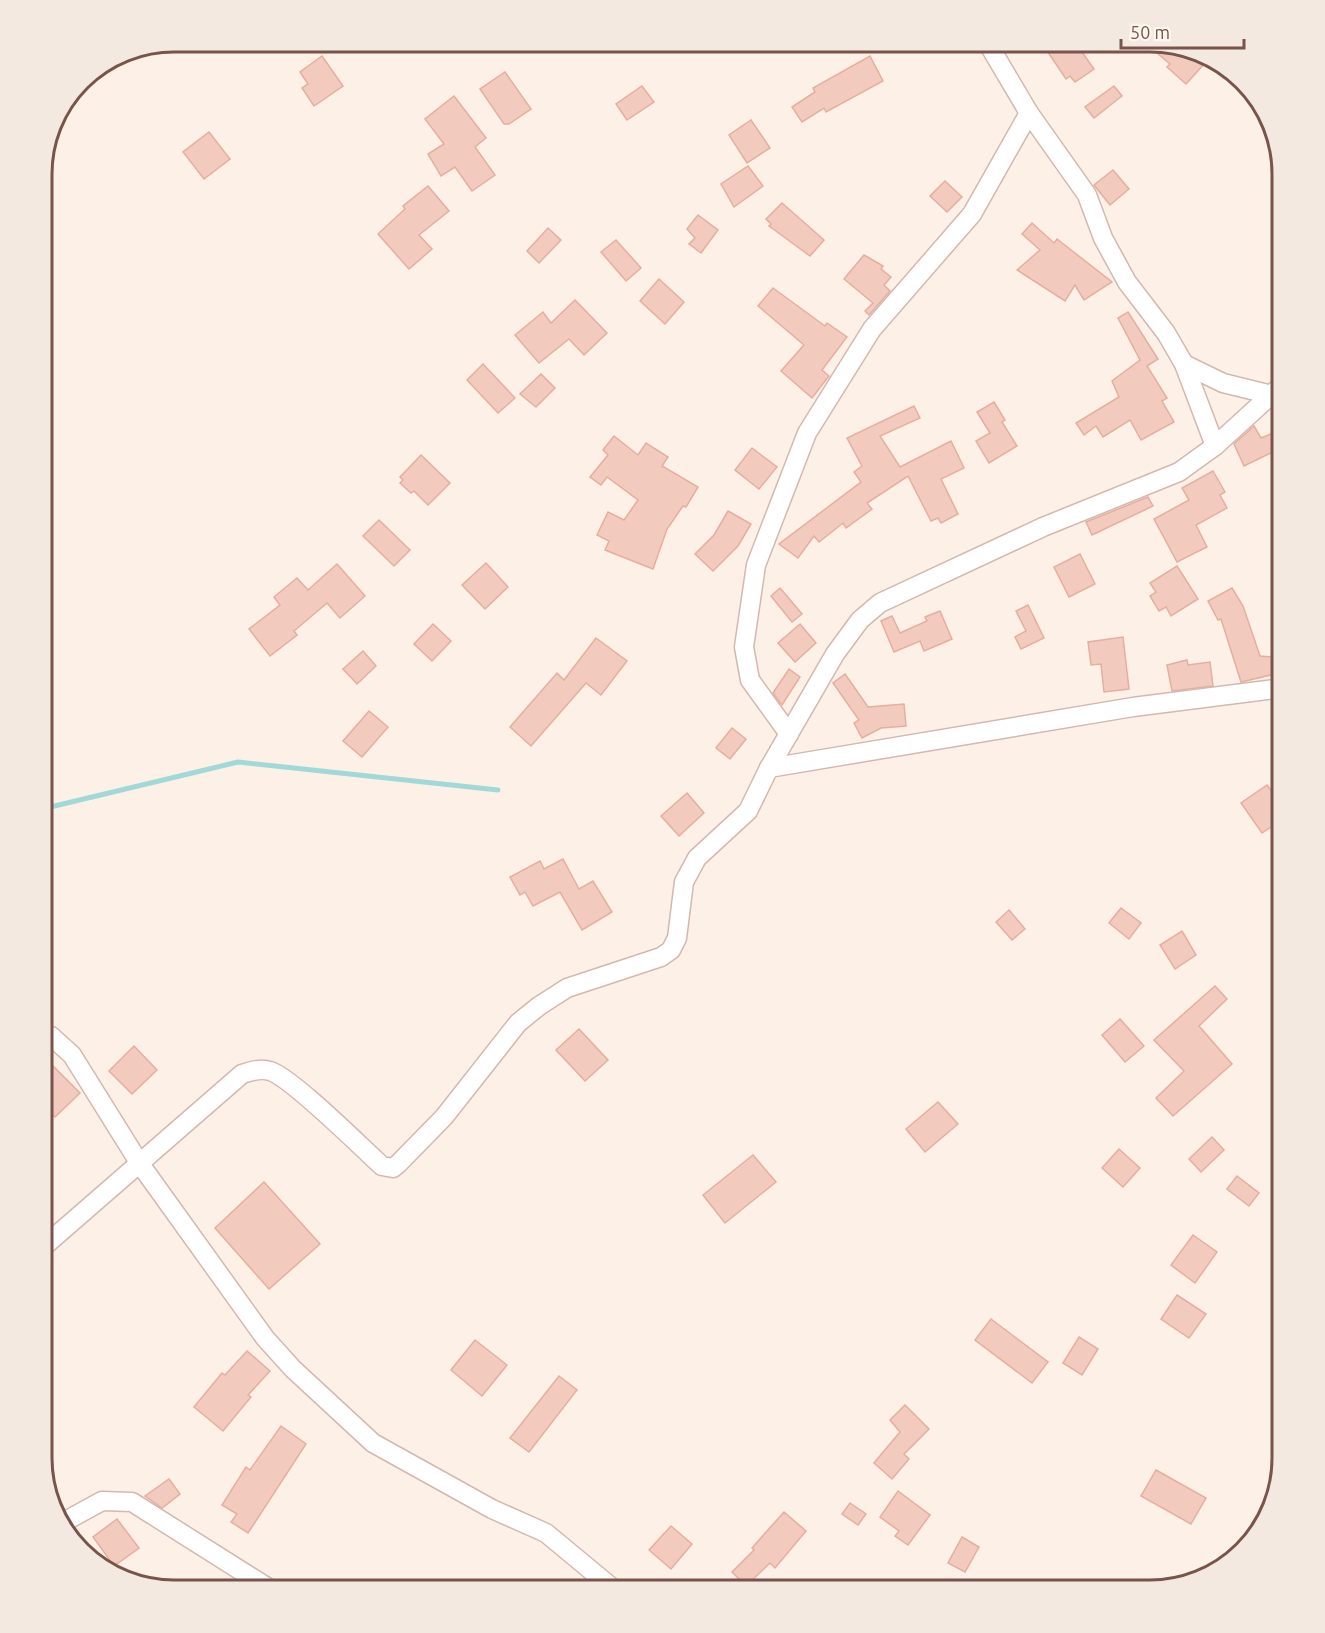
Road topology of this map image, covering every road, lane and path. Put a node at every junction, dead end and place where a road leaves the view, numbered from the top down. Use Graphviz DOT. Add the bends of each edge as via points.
graph roads {
  1 [pos="994,53"];
  2 [pos="1029,113"];
  3 [pos="1184,364"];
  4 [pos="1272,388"];
  5 [pos="1272,394"];
  6 [pos="1215,446"];
  7 [pos="1272,689"];
  8 [pos="789,734"];
  9 [pos="769,768"];
  10 [pos="52,1037"];
  11 [pos="140,1164"];
  12 [pos="52,1239"];
  13 [pos="69,1519"];
  14 [pos="256,1580"];
  15 [pos="603,1580"];
  1 -- 2 [label="street"];
  2 -- 3 [label="street" via="1087,195 1126,282 1166,333"];
  2 -- 8 [label="street" via="972,214 872,329 803,444 756,565 744,647 750,680"];
  3 -- 4 [label="street" via="1223,383"];
  3 -- 6 [label="street"];
  5 -- 6 [label="street"];
  6 -- 8 [label="street" via="1179,472 1043,527 880,603 845,638"];
  7 -- 9 [label="street" via="1133,707"];
  8 -- 9 [label="street"];
  9 -- 11 [label="street" via="748,811 697,858 684,882 677,938 671,950 661,957 567,988 539,1006 518,1023 444,1117 393,1168 382,1166 290,1084 270,1071 256,1070 243,1074"];
  10 -- 11 [label="street" via="72,1055"];
  11 -- 12 [label="street"];
  11 -- 15 [label="street" via="265,1338 292,1369 373,1443 492,1509 546,1533"];
  13 -- 14 [label="street" via="102,1501 132,1502"];
}
